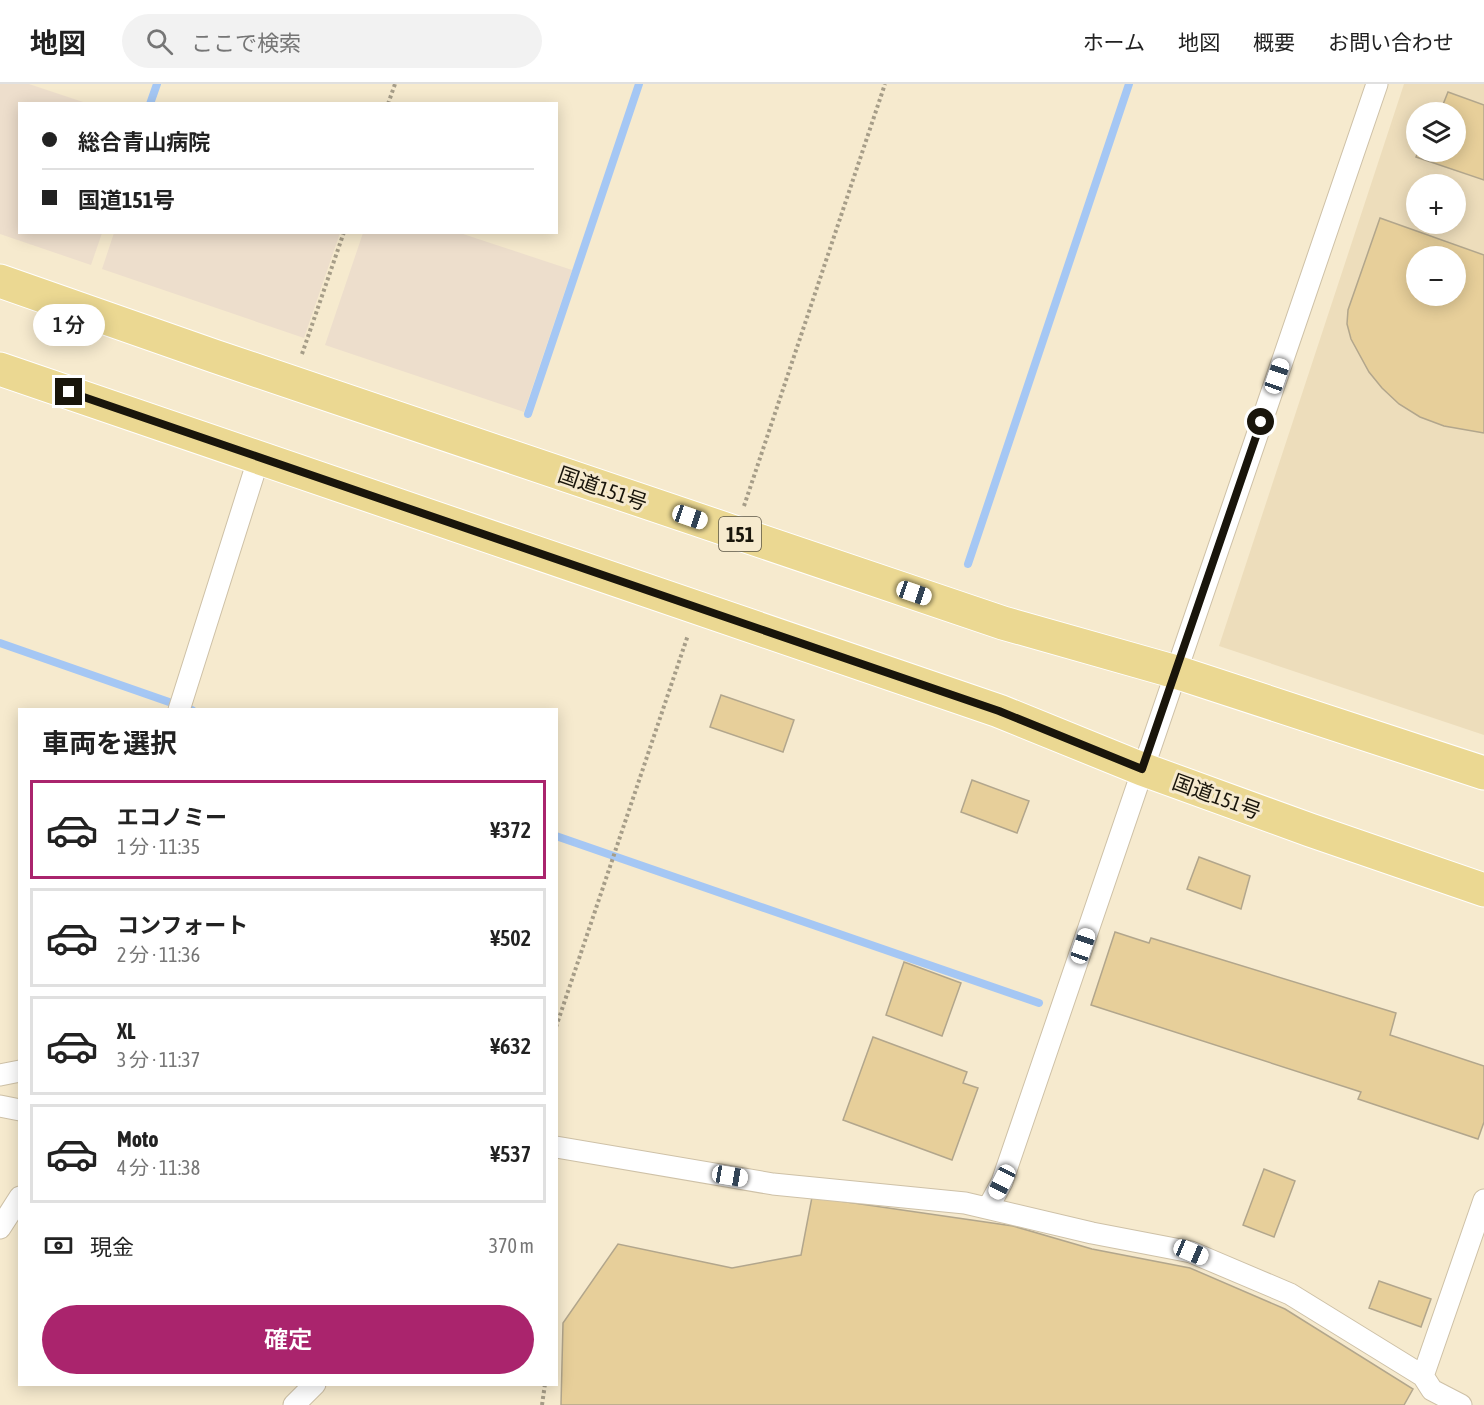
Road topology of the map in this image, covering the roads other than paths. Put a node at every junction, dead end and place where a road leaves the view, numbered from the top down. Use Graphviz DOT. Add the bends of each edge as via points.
graph roads {
  1 [pos="1377,84"];
  2 [pos="0,281"];
  3 [pos="0,369"];
  4 [pos="259,457"];
  5 [pos="1176,672"];
  6 [pos="180,708"];
  7 [pos="1142,769"];
  8 [pos="1484,773"];
  9 [pos="1484,890"];
  10 [pos="18,1071"];
  11 [pos="0,1075"];
  12 [pos="0,1106"];
  13 [pos="18,1110"];
  14 [pos="558,1147"];
  15 [pos="18,1200"];
  16 [pos="1484,1200"];
  17 [pos="988,1208"];
  18 [pos="0,1228"];
  19 [pos="313,1386"];
  20 [pos="1428,1390"];
  21 [pos="294,1405"];
  22 [pos="1461,1405"];
  1 -- 5 [label="street"];
  2 -- 5 [label="highway, 国道151号 / 151" via="1003,623"];
  3 -- 4 [label="highway, 国道151号"];
  4 -- 6 [label="street"];
  4 -- 7 [label="highway, 国道151号" via="999,711"];
  5 -- 7 [label="street"];
  5 -- 8 [label="highway, 国道151号 / 151"];
  7 -- 9 [label="highway, 国道151号"];
  7 -- 17 [label="street" via="1002,1182"];
  10 -- 11 [label="street"];
  12 -- 13 [label="street"];
  14 -- 17 [label="street" via="773,1184"];
  15 -- 18 [label="street"];
  16 -- 20 [label="street"];
  17 -- 20 [label="street" via="1191,1252 1290,1294"];
  19 -- 21 [label="street"];
  20 -- 22 [label="street"];
}
